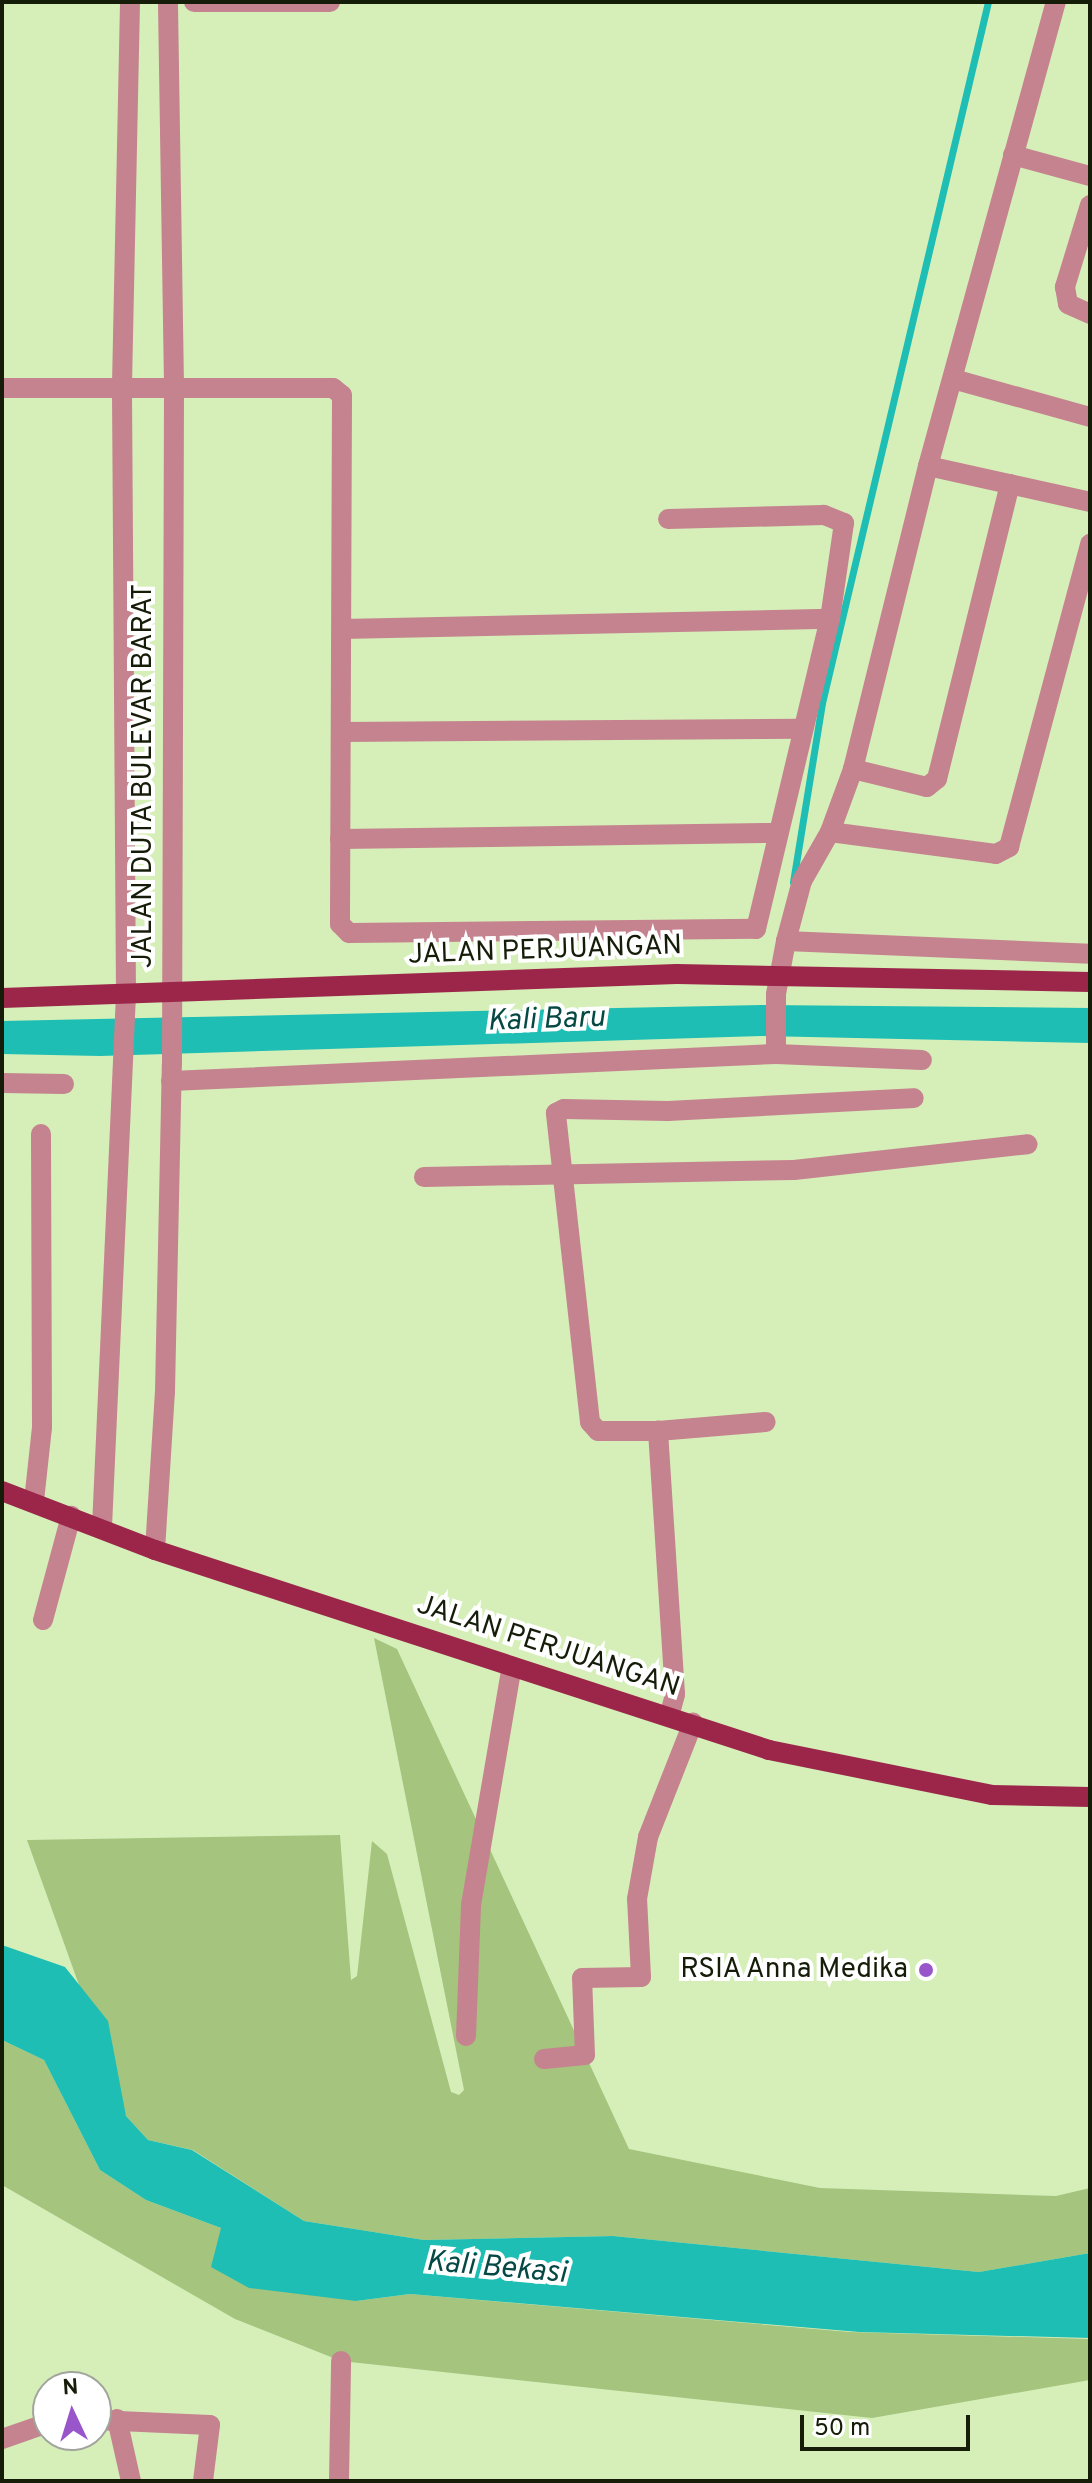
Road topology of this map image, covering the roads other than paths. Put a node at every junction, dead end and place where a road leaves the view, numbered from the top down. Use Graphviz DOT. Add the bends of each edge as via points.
graph roads {
  1 [pos="130,2"];
  2 [pos="168,2"];
  3 [pos="194,2"];
  4 [pos="330,2"];
  5 [pos="1056,2"];
  6 [pos="1013,155"];
  7 [pos="1090,176"];
  8 [pos="1090,205"];
  9 [pos="1090,314"];
  10 [pos="953,379"];
  11 [pos="122,385"];
  12 [pos="174,386"];
  13 [pos="2,388"];
  14 [pos="1090,417"];
  15 [pos="928,466"];
  16 [pos="1010,484"];
  17 [pos="1090,502"];
  18 [pos="668,519"];
  19 [pos="1090,544"];
  20 [pos="830,619"];
  21 [pos="342,629"];
  22 [pos="802,729"];
  23 [pos="341,732"];
  24 [pos="853,769"];
  25 [pos="830,832"];
  26 [pos="777,833"];
  27 [pos="340,839"];
  28 [pos="786,941"];
  29 [pos="1090,953"];
  30 [pos="1090,982"];
  31 [pos="778,985"];
  32 [pos="171,991"];
  33 [pos="2,998"];
  34 [pos="125,1005"];
  35 [pos="776,1047"];
  36 [pos="922,1060"];
  37 [pos="172,1072"];
  38 [pos="2,1083"];
  39 [pos="64,1084"];
  40 [pos="914,1098"];
  41 [pos="41,1134"];
  42 [pos="1028,1144"];
  43 [pos="563,1172"];
  44 [pos="424,1177"];
  45 [pos="766,1422"];
  46 [pos="658,1431"];
  47 [pos="2,1491"];
  48 [pos="34,1501"];
  49 [pos="71,1516"];
  50 [pos="102,1527"];
  51 [pos="155,1550"];
  52 [pos="43,1620"];
  53 [pos="512,1666"];
  54 [pos="669,1717"];
  55 [pos="693,1723"];
  56 [pos="1090,1797"];
  57 [pos="466,2036"];
  58 [pos="544,2059"];
  59 [pos="341,2361"];
  60 [pos="112,2419"];
  61 [pos="117,2419"];
  62 [pos="32,2429"];
  63 [pos="2,2439"];
  64 [pos="131,2481"];
  65 [pos="203,2481"];
  66 [pos="339,2481"];
  1 -- 11 [label="street, JALAN DUTA BULEVAR BARAT"];
  2 -- 12 [label="street, JALAN DUTA BULEVAR BARAT"];
  3 -- 4 [label="street"];
  5 -- 6 [label="street"];
  6 -- 7 [label="street"];
  6 -- 10 [label="street"];
  8 -- 9 [label="street" via="1065,287 1068,304"];
  10 -- 14 [label="street"];
  10 -- 15 [label="street"];
  11 -- 12 [label="street"];
  11 -- 13 [label="street"];
  11 -- 34 [label="street, JALAN DUTA BULEVAR BARAT"];
  12 -- 21 [label="street" via="333,388 342,395"];
  12 -- 32 [label="street, JALAN DUTA BULEVAR BARAT"];
  15 -- 16 [label="street"];
  15 -- 24 [label="street"];
  16 -- 17 [label="street"];
  16 -- 24 [label="street" via="937,779 927,787"];
  18 -- 20 [label="street" via="837,517 844,523 844,540"];
  19 -- 25 [label="street" via="1009,847 996,854"];
  20 -- 21 [label="street"];
  20 -- 22 [label="street"];
  21 -- 23 [label="street"];
  22 -- 23 [label="street"];
  22 -- 26 [label="street"];
  23 -- 27 [label="street"];
  24 -- 25 [label="street"];
  25 -- 28 [label="street" via="802,881"];
  26 -- 27 [label="street"];
  26 -- 27 [label="street" via="759,923 749,931 349,933 340,924"];
  28 -- 29 [label="street"];
  28 -- 31 [label="street"];
  30 -- 31 [label="main road, JALAN PERJUANGAN"];
  31 -- 32 [label="main road, JALAN PERJUANGAN" via="677,974"];
  31 -- 35 [label="street"];
  32 -- 34 [label="main road, JALAN PERJUANGAN"];
  32 -- 37 [label="street, JALAN DUTA BULEVAR BARAT"];
  33 -- 34 [label="main road, JALAN PERJUANGAN"];
  34 -- 50 [label="street, JALAN DUTA BULEVAR BARAT"];
  35 -- 36 [label="street"];
  35 -- 37 [label="street"];
  37 -- 51 [label="street, JALAN DUTA BULEVAR BARAT" via="165,1391"];
  38 -- 39 [label="street"];
  40 -- 43 [label="street" via="668,1111 564,1109 555,1118"];
  41 -- 48 [label="street" via="42,1427"];
  42 -- 43 [label="street" via="794,1170"];
  43 -- 44 [label="street"];
  43 -- 46 [label="street" via="593,1429"];
  45 -- 46 [label="street"];
  46 -- 54 [label="street" via="675,1694"];
  47 -- 48 [label="main road, JALAN PERJUANGAN"];
  48 -- 49 [label="main road, JALAN PERJUANGAN"];
  49 -- 50 [label="main road, JALAN PERJUANGAN"];
  49 -- 52 [label="street"];
  50 -- 51 [label="main road, JALAN PERJUANGAN"];
  51 -- 53 [label="main road, JALAN PERJUANGAN"];
  53 -- 54 [label="main road, JALAN PERJUANGAN"];
  53 -- 57 [label="street" via="471,1905"];
  54 -- 55 [label="main road, JALAN PERJUANGAN"];
  55 -- 56 [label="main road, JALAN PERJUANGAN" via="769,1750 992,1795"];
  55 -- 58 [label="street" via="648,1837 637,1899 641,1977 582,1978 585,2055"];
  59 -- 66 [label="street"];
  60 -- 61 [label="street"];
  61 -- 64 [label="street"];
  61 -- 65 [label="street" via="210,2425"];
  62 -- 63 [label="street"];
}
